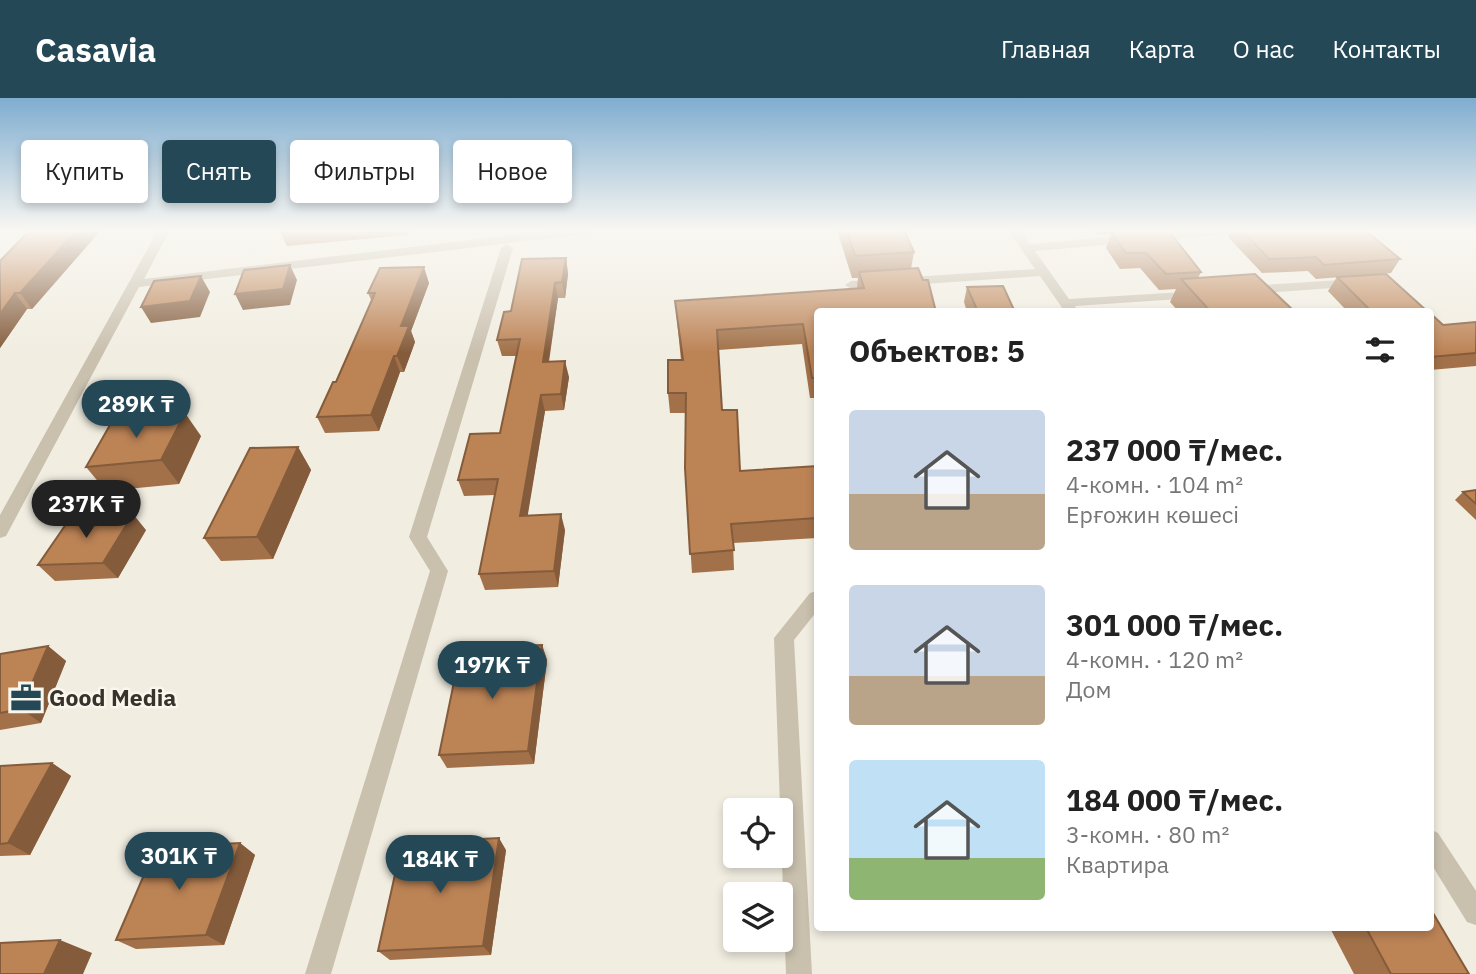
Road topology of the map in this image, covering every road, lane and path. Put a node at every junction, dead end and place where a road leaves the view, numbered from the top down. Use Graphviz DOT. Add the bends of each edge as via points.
graph roads {
  1 [pos="140,271"];
  2 [pos="242,271"];
  3 [pos="500,271"];
  4 [pos="1044,272"];
  5 [pos="1366,282"];
  6 [pos="132,284"];
  7 [pos="851,285"];
  8 [pos="1069,307"];
  9 [pos="0,531"];
  10 [pos="814,602"];
  11 [pos="1434,847"];
  12 [pos="1476,913"];
  13 [pos="318,974"];
  14 [pos="799,974"];
  1 -- 6 [label="street"];
  2 -- 6 [label="street"];
  3 -- 13 [label="street" via="418,537 439,571"];
  4 -- 7 [label="street"];
  4 -- 8 [label="street"];
  5 -- 8 [label="street"];
  6 -- 9 [label="street"];
  10 -- 14 [label="street" via="784,638"];
  11 -- 12 [label="street"];
}
